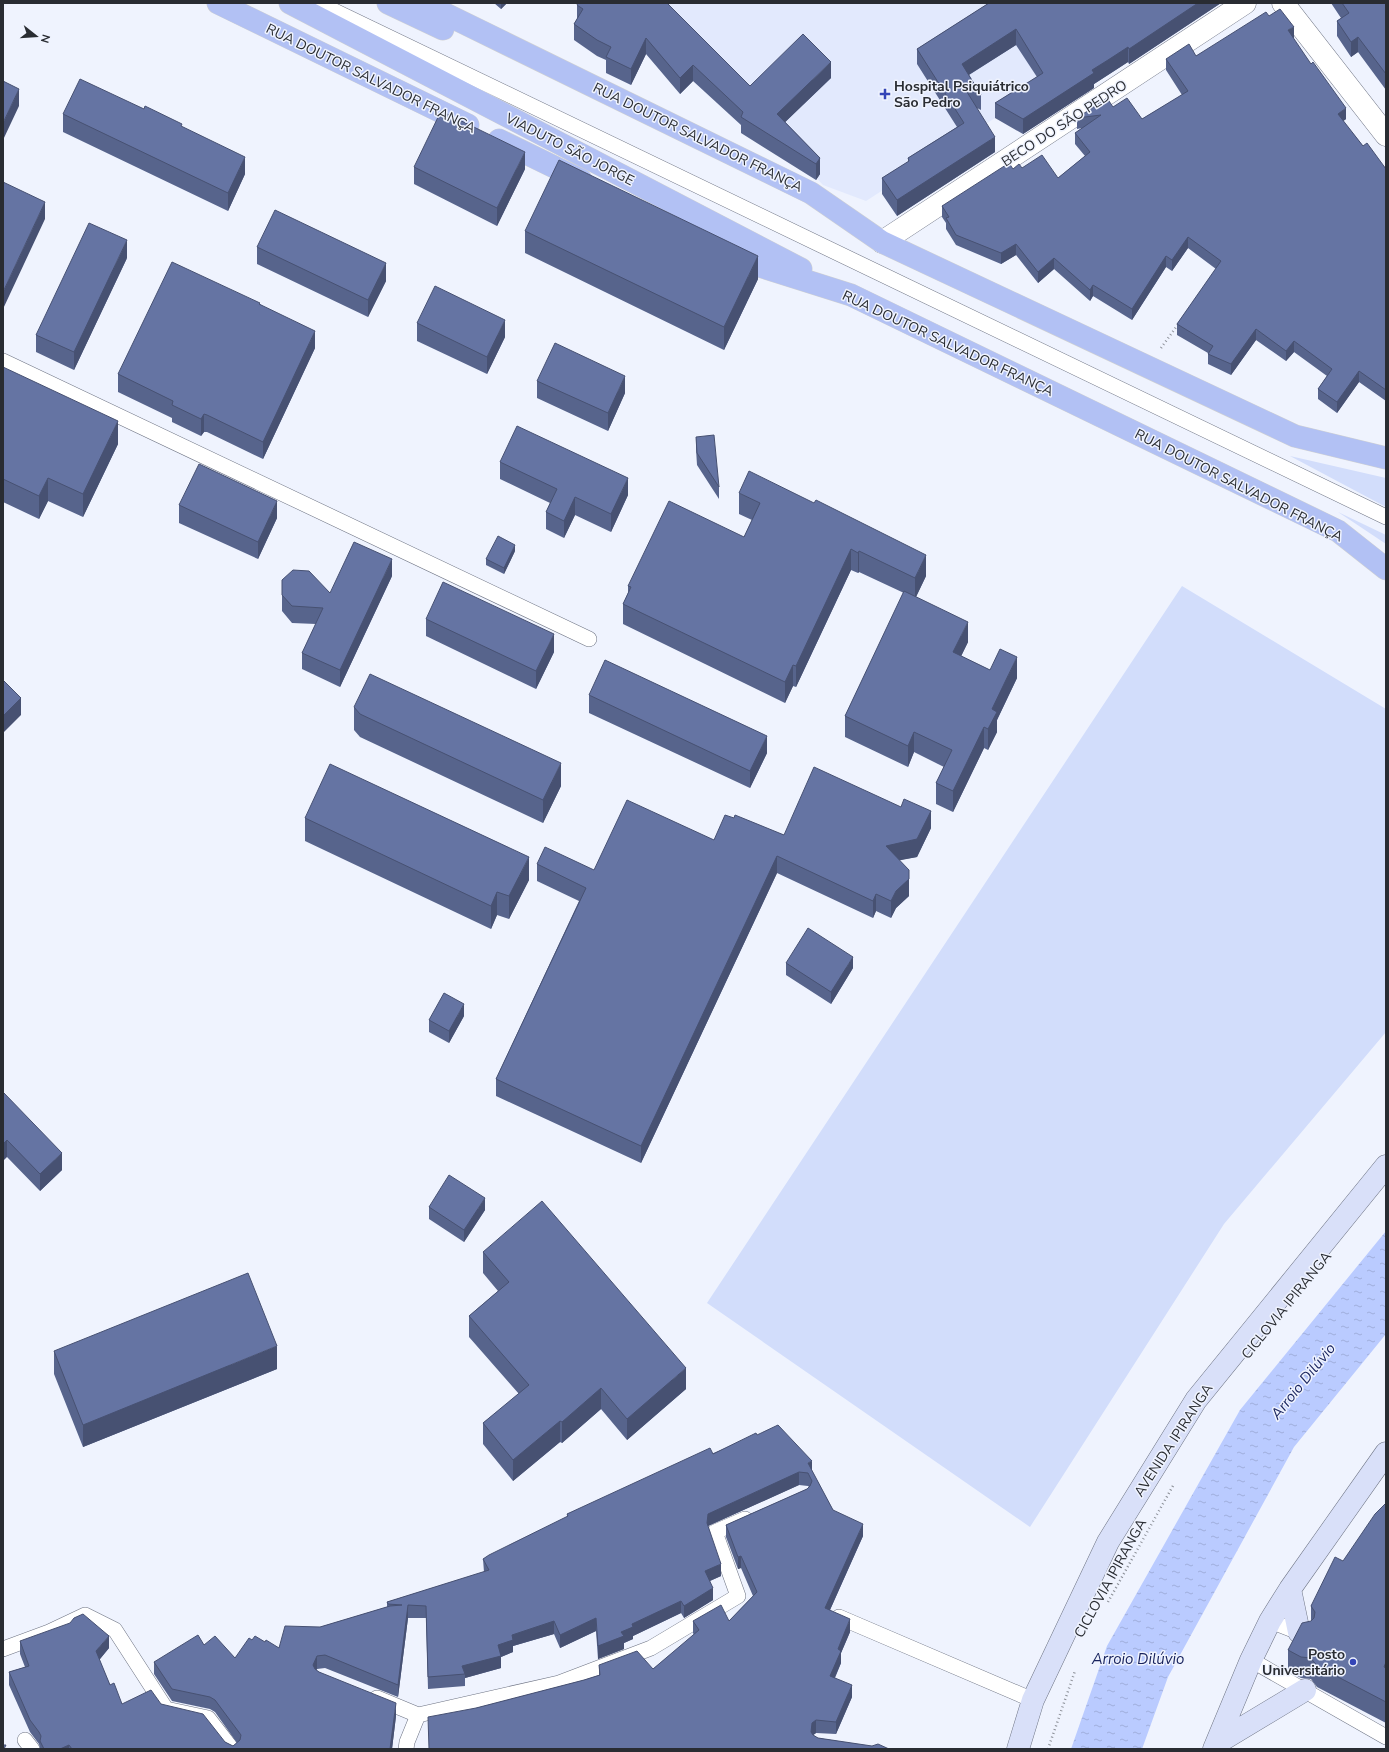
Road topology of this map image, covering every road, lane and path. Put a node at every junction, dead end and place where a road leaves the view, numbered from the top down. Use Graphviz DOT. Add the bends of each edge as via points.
graph roads {
  1 [pos="218,3"];
  2 [pos="290,3"];
  3 [pos="318,3"];
  4 [pos="388,3"];
  5 [pos="423,3"];
  6 [pos="1245,3"];
  7 [pos="1283,3"];
  8 [pos="1386,135"];
  9 [pos="598,188"];
  10 [pos="684,230"];
  11 [pos="882,242"];
  12 [pos="851,295"];
  13 [pos="1179,322"];
  14 [pos="3,361"];
  15 [pos="1148,367"];
  16 [pos="1386,458"];
  17 [pos="1386,517"];
  18 [pos="1386,569"];
  19 [pos="589,639"];
  20 [pos="1386,1166"];
  21 [pos="1386,1453"];
  22 [pos="1176,1480"];
  23 [pos="756,1514"];
  24 [pos="1290,1589"];
  25 [pos="1107,1604"];
  26 [pos="839,1617"];
  27 [pos="1270,1621"];
  28 [pos="1303,1634"];
  29 [pos="3,1649"];
  30 [pos="1252,1660"];
  31 [pos="1076,1667"];
  32 [pos="1305,1690"];
  33 [pos="363,1693"];
  34 [pos="1033,1700"];
  35 [pos="418,1715"];
  36 [pos="1386,1737"];
  37 [pos="1216,1746"];
  38 [pos="232,1749"];
  39 [pos="406,1749"];
  40 [pos="1018,1749"];
  41 [pos="1048,1749"];
  1 -- 9 [label="main road, RUA DOUTOR SALVADOR FRANÇA"];
  2 -- 12 [label="main road, VIADUTO SÃO JORGE"];
  3 -- 17 [label="lane, VIADUTO SÃO JORGE"];
  4 -- 11 [label="main road"];
  5 -- 11 [label="main road, RUA DOUTOR SALVADOR FRANÇA" via="811,193"];
  6 -- 11 [label="street, BECO DO SÃO PEDRO"];
  7 -- 8 [label="street"];
  10 -- 12 [label="main road, RUA DOUTOR SALVADOR FRANÇA" via="756,265"];
  11 -- 15 [label="main road, RUA DOUTOR SALVADOR FRANÇA"];
  12 -- 18 [label="main road, RUA DOUTOR SALVADOR FRANÇA" via="1338,531"];
  13 -- 15 [label="path"];
  14 -- 19 [label="lane"];
  15 -- 16 [label="main road, RUA DOUTOR SALVADOR FRANÇA" via="1295,436"];
  20 -- 34 [label="main road, AVENIDA IPIRANGA" via="1196,1400 1108,1542"];
  21 -- 24 [label="main road"];
  22 -- 25 [label="path, CICLOVIA IPIRANGA"];
  23 -- 35 [label="lane" via="715,1532 738,1596 705,1616 651,1648 559,1683"];
  24 -- 27 [label="main road"];
  24 -- 28 [label="main road"];
  26 -- 34 [label="lane"];
  27 -- 28 [label="lane"];
  27 -- 30 [label="main road"];
  29 -- 38 [label="lane" via="50,1632 86,1615 115,1630 166,1709 208,1718"];
  30 -- 32 [label="lane"];
  30 -- 37 [label="main road"];
  31 -- 41 [label="path"];
  32 -- 36 [label="lane"];
  32 -- 37 [label="main road"];
  33 -- 35 [label="lane"];
  34 -- 40 [label="main road, AVENIDA IPIRANGA"];
  35 -- 39 [label="lane"];
}
